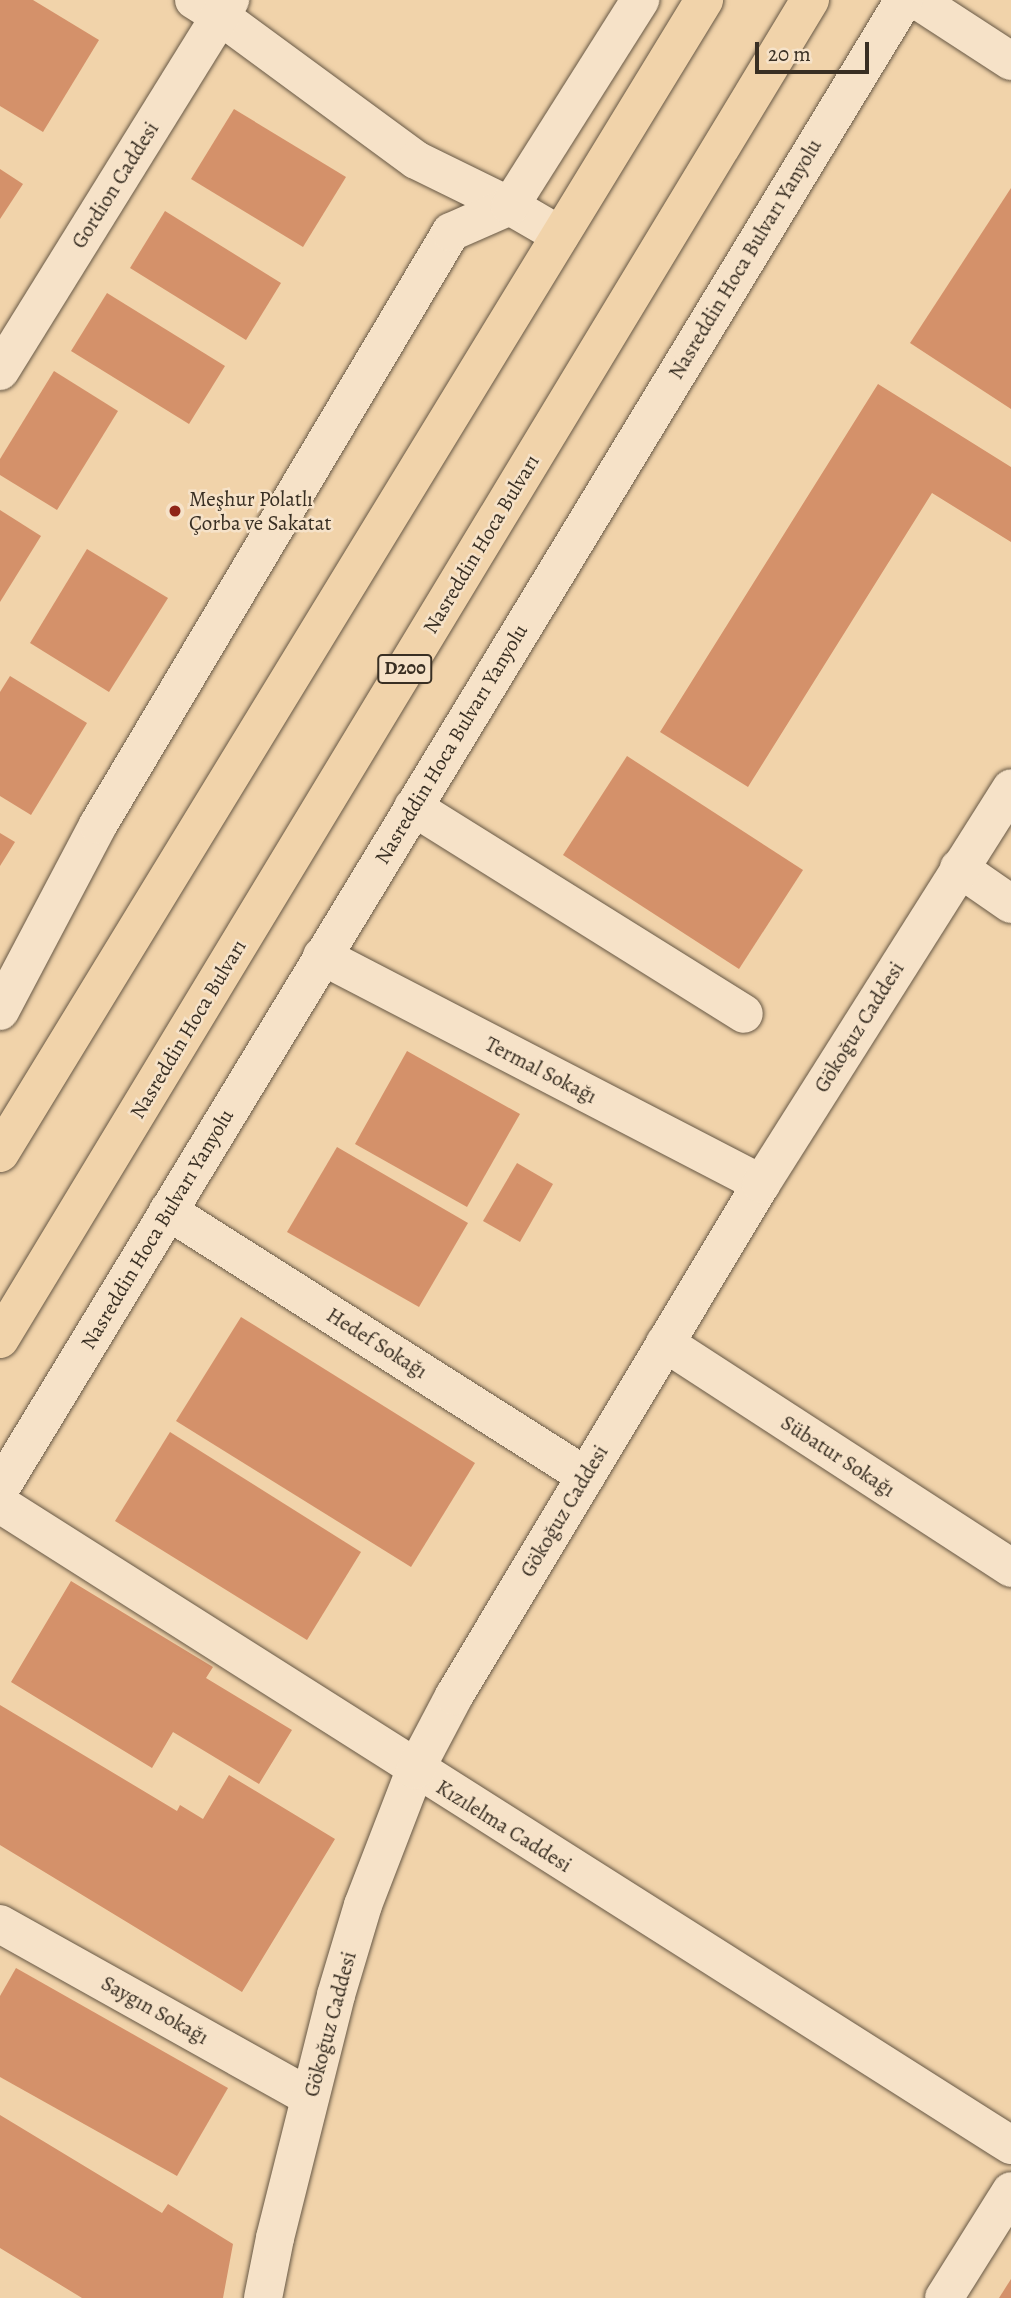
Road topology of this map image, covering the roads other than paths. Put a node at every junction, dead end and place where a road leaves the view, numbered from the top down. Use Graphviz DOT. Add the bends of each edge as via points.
graph roads {
  1 [pos="640,0"];
  2 [pos="704,0"];
  3 [pos="810,0"];
  4 [pos="904,0"];
  5 [pos="917,0"];
  6 [pos="215,5"];
  7 [pos="1011,61"];
  8 [pos="510,206"];
  9 [pos="560,235"];
  10 [pos="0,371"];
  11 [pos="1011,788"];
  12 [pos="413,807"];
  13 [pos="959,868"];
  14 [pos="1011,904"];
  15 [pos="322,956"];
  16 [pos="0,1011"];
  17 [pos="744,1014"];
  18 [pos="0,1153"];
  19 [pos="761,1184"];
  20 [pos="168,1211"];
  21 [pos="0,1339"];
  22 [pos="665,1343"];
  23 [pos="586,1476"];
  24 [pos="0,1489"];
  25 [pos="0,1504"];
  26 [pos="1011,1568"];
  27 [pos="415,1770"];
  28 [pos="0,1924"];
  29 [pos="310,2097"];
  30 [pos="1011,2145"];
  31 [pos="1011,2191"];
  32 [pos="263,2298"];
  33 [pos="944,2298"];
  1 -- 8 [label="street"];
  2 -- 9 [label="highway"];
  3 -- 21 [label="highway, Nasreddin Hoca Bulvarı / D200"];
  4 -- 12 [label="street, Nasreddin Hoca Bulvarı Yanyolu"];
  5 -- 7 [label="street"];
  6 -- 8 [label="street" via="416,160"];
  6 -- 10 [label="street, Gordion Caddesi"];
  8 -- 9 [label="street"];
  8 -- 16 [label="street" via="451,232 98,825"];
  9 -- 18 [label="highway"];
  11 -- 13 [label="street, Gökoğuz Caddesi"];
  12 -- 15 [label="street, Nasreddin Hoca Bulvarı Yanyolu"];
  12 -- 17 [label="street"];
  13 -- 14 [label="street"];
  13 -- 19 [label="street, Gökoğuz Caddesi"];
  15 -- 19 [label="street, Termal Sokağı"];
  15 -- 20 [label="street, Nasreddin Hoca Bulvarı Yanyolu"];
  19 -- 22 [label="street, Gökoğuz Caddesi"];
  20 -- 23 [label="street, Hedef Sokağı"];
  20 -- 24 [label="street, Nasreddin Hoca Bulvarı Yanyolu"];
  22 -- 23 [label="street, Gökoğuz Caddesi"];
  22 -- 26 [label="street, Sübatur Sokağı"];
  23 -- 27 [label="street, Gökoğuz Caddesi"];
  25 -- 27 [label="street, Kızılelma Caddesi"];
  27 -- 29 [label="street, Gökoğuz Caddesi" via="363,1905"];
  27 -- 30 [label="street, Kızılelma Caddesi"];
  28 -- 29 [label="street, Saygın Sokağı"];
  29 -- 32 [label="street, Gökoğuz Caddesi"];
  31 -- 33 [label="street"];
}
